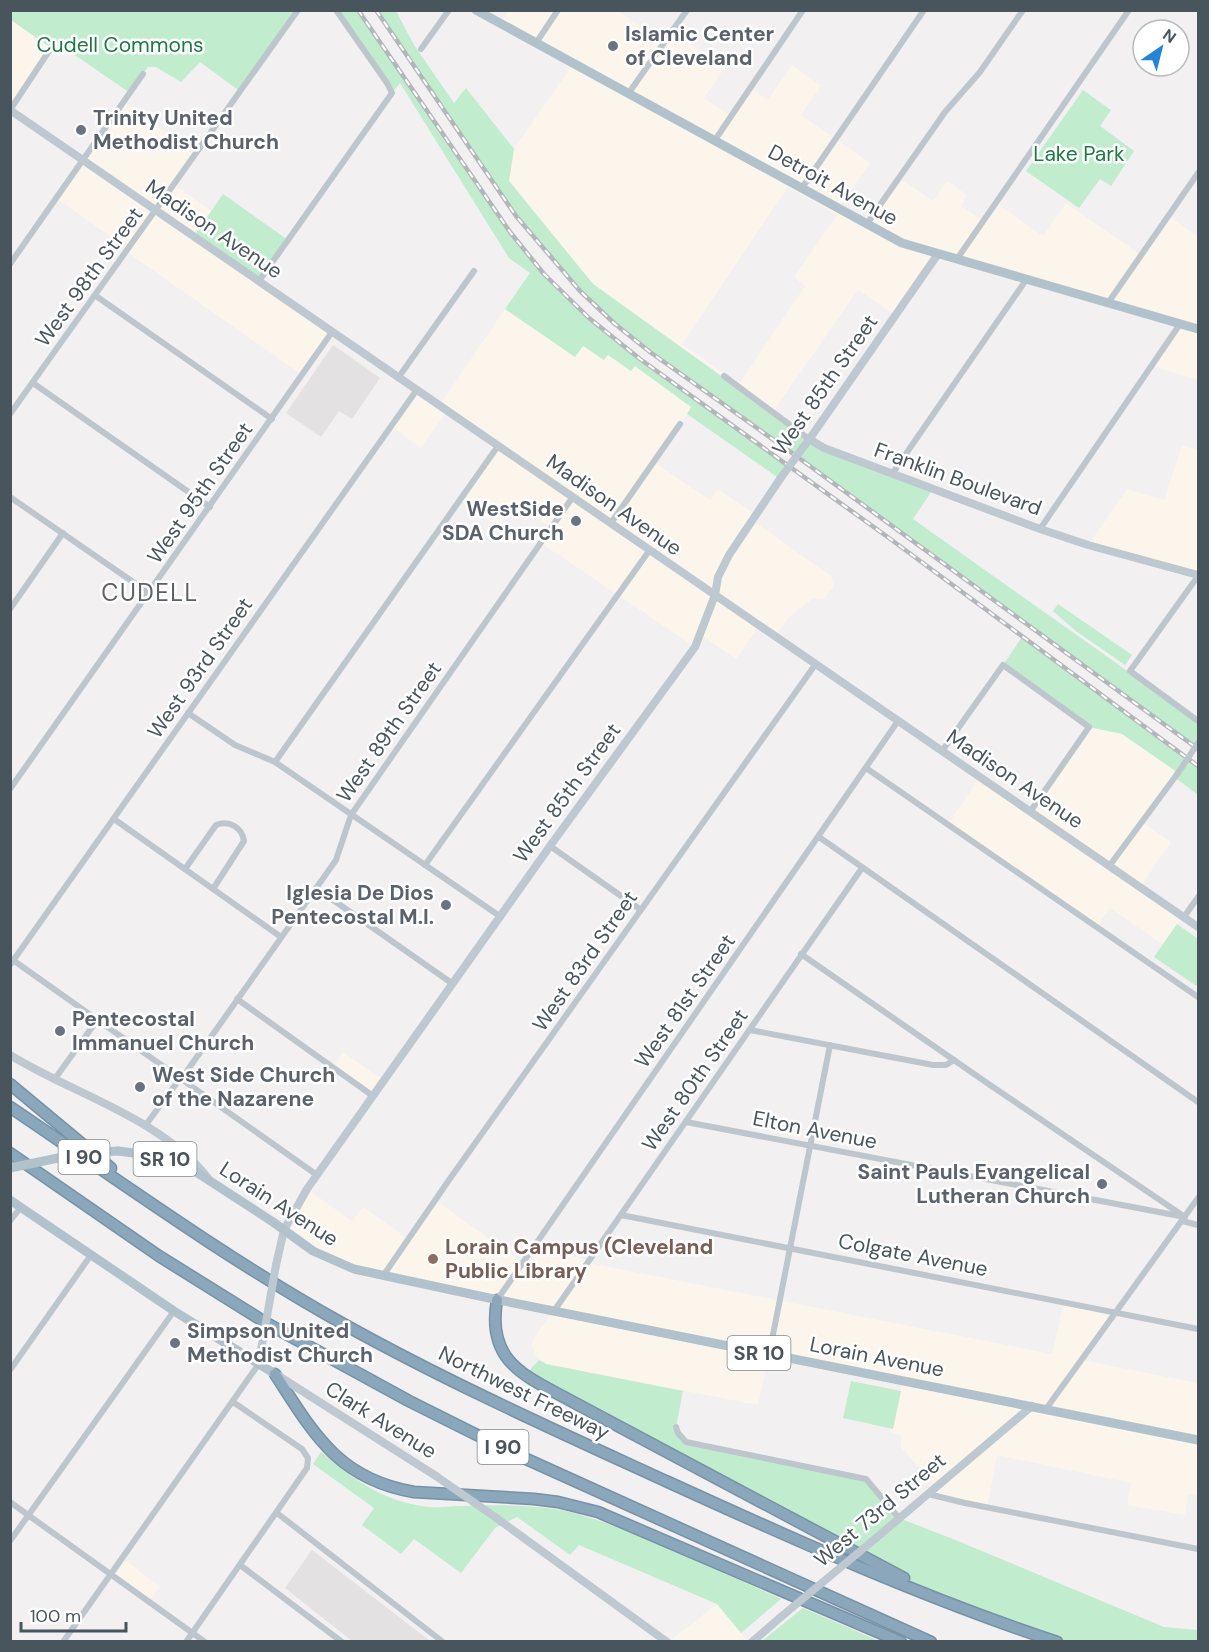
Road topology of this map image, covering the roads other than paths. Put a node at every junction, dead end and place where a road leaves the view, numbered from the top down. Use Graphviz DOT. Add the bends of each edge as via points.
graph roads {
  1 [pos="298,10"];
  2 [pos="336,10"];
  3 [pos="449,10"];
  4 [pos="476,10"];
  5 [pos="558,10"];
  6 [pos="687,10"];
  7 [pos="803,10"];
  8 [pos="924,10"];
  9 [pos="1023,10"];
  10 [pos="1129,10"];
  11 [pos="536,43"];
  12 [pos="51,48"];
  13 [pos="421,50"];
  14 [pos="143,74"];
  15 [pos="628,94"];
  16 [pos="10,110"];
  17 [pos="715,140"];
  18 [pos="84,161"];
  19 [pos="1198,173"];
  20 [pos="802,188"];
  21 [pos="157,211"];
  22 [pos="866,225"];
  23 [pos="938,254"];
  24 [pos="957,260"];
  25 [pos="10,264"];
  26 [pos="474,271"];
  27 [pos="1026,280"];
  28 [pos="259,281"];
  29 [pos="96,296"];
  30 [pos="1108,303"];
  31 [pos="1180,324"];
  32 [pos="1198,330"];
  33 [pos="332,332"];
  34 [pos="724,376"];
  35 [pos="398,378"];
  36 [pos="33,383"];
  37 [pos="416,391"];
  38 [pos="10,414"];
  39 [pos="272,419"];
  40 [pos="680,424"];
  41 [pos="807,443"];
  42 [pos="498,446"];
  43 [pos="892,474"];
  44 [pos="10,497"];
  45 [pos="572,498"];
  46 [pos="210,507"];
  47 [pos="611,524"];
  48 [pos="1040,529"];
  49 [pos="63,533"];
  50 [pos="650,550"];
  51 [pos="1198,575"];
  52 [pos="149,592"];
  53 [pos="715,595"];
  54 [pos="10,609"];
  55 [pos="815,665"];
  56 [pos="188,713"];
  57 [pos="898,721"];
  58 [pos="1198,721"];
  59 [pos="1198,743"];
  60 [pos="942,751"];
  61 [pos="275,762"];
  62 [pos="866,768"];
  63 [pos="10,789"];
  64 [pos="1030,812"];
  65 [pos="351,815"];
  66 [pos="114,819"];
  67 [pos="819,837"];
  68 [pos="550,846"];
  69 [pos="425,865"];
  70 [pos="1110,865"];
  71 [pos="862,868"];
  72 [pos="185,869"];
  73 [pos="316,888"];
  74 [pos="213,889"];
  75 [pos="1198,897"];
  76 [pos="641,910"];
  77 [pos="501,916"];
  78 [pos="1184,917"];
  79 [pos="1198,927"];
  80 [pos="281,937"];
  81 [pos="801,954"];
  82 [pos="12,961"];
  83 [pos="453,984"];
  84 [pos="1198,997"];
  85 [pos="237,999"];
  86 [pos="98,1019"];
  87 [pos="750,1030"];
  88 [pos="830,1045"];
  89 [pos="10,1055"];
  90 [pos="954,1060"];
  91 [pos="182,1078"];
  92 [pos="54,1080"];
  93 [pos="10,1084"];
  94 [pos="373,1096"];
  95 [pos="1198,1102"];
  96 [pos="10,1107"];
  97 [pos="686,1122"];
  98 [pos="145,1126"];
  99 [pos="810,1145"];
  100 [pos="10,1153"];
  101 [pos="10,1168"];
  102 [pos="317,1175"];
  103 [pos="209,1179"];
  104 [pos="1198,1198"];
  105 [pos="10,1200"];
  106 [pos="10,1204"];
  107 [pos="21,1207"];
  108 [pos="158,1207"];
  109 [pos="621,1215"];
  110 [pos="1184,1219"];
  111 [pos="10,1221"];
  112 [pos="1198,1225"];
  113 [pos="284,1230"];
  114 [pos="790,1248"];
  115 [pos="91,1255"];
  116 [pos="383,1276"];
  117 [pos="497,1300"];
  118 [pos="174,1311"];
  119 [pos="554,1311"];
  120 [pos="1116,1312"];
  121 [pos="1198,1329"];
  122 [pos="769,1354"];
  123 [pos="258,1365"];
  124 [pos="10,1370"];
  125 [pos="275,1374"];
  126 [pos="233,1402"];
  127 [pos="1032,1406"];
  128 [pos="1046,1409"];
  129 [pos="676,1426"];
  130 [pos="1198,1440"];
  131 [pos="927,1494"];
  132 [pos="10,1502"];
  133 [pos="277,1513"];
  134 [pos="29,1515"];
  135 [pos="899,1518"];
  136 [pos="10,1541"];
  137 [pos="1198,1549"];
  138 [pos="240,1565"];
  139 [pos="111,1574"];
  140 [pos="940,1599"];
  141 [pos="192,1632"];
  142 [pos="63,1641"];
  143 [pos="186,1641"];
  144 [pos="206,1641"];
  145 [pos="342,1641"];
  146 [pos="443,1641"];
  147 [pos="667,1641"];
  148 [pos="752,1641"];
  149 [pos="901,1641"];
  150 [pos="931,1641"];
  151 [pos="1057,1641"];
  1 -- 21 [label="street, West 98th Street"];
  2 -- 28 [label="street" via="392,93"];
  3 -- 13 [label="street"];
  4 -- 11 [label="main road, Detroit Avenue"];
  5 -- 11 [label="street"];
  6 -- 15 [label="street"];
  7 -- 17 [label="street"];
  8 -- 20 [label="street"];
  9 -- 22 [label="street"];
  10 -- 24 [label="street"];
  11 -- 15 [label="main road, Detroit Avenue"];
  12 -- 16 [label="street"];
  14 -- 18 [label="street"];
  15 -- 17 [label="main road, Detroit Avenue"];
  16 -- 18 [label="street, Madison Avenue"];
  17 -- 20 [label="main road, Detroit Avenue"];
  18 -- 21 [label="street, Madison Avenue"];
  18 -- 25 [label="street"];
  19 -- 30 [label="street"];
  20 -- 22 [label="main road, Detroit Avenue"];
  21 -- 28 [label="street, Madison Avenue"];
  21 -- 29 [label="street, West 98th Street"];
  22 -- 23 [label="main road, Detroit Avenue" via="912,247"];
  23 -- 24 [label="main road, Detroit Avenue"];
  23 -- 41 [label="street, West 85th Street"];
  24 -- 27 [label="main road, Detroit Avenue"];
  26 -- 35 [label="street"];
  27 -- 30 [label="main road, Detroit Avenue"];
  27 -- 43 [label="street"];
  28 -- 33 [label="street, Madison Avenue"];
  29 -- 36 [label="street, West 98th Street"];
  29 -- 39 [label="street"];
  30 -- 31 [label="main road, Detroit Avenue"];
  31 -- 32 [label="main road, Detroit Avenue"];
  31 -- 48 [label="street"];
  33 -- 35 [label="street, Madison Avenue"];
  33 -- 39 [label="street, West 95th Street"];
  34 -- 41 [label="street, Franklin Boulevard"];
  35 -- 37 [label="street, Madison Avenue"];
  36 -- 38 [label="street, West 98th Street"];
  36 -- 46 [label="street"];
  37 -- 42 [label="street, Madison Avenue"];
  37 -- 56 [label="street, West 93rd Street"];
  39 -- 46 [label="street, West 95th Street"];
  40 -- 47 [label="street"];
  41 -- 43 [label="street, Franklin Boulevard"];
  41 -- 53 [label="street, West 85th Street, bridge" via="729,555 718,577"];
  42 -- 45 [label="street, Madison Avenue"];
  42 -- 61 [label="street"];
  43 -- 48 [label="street, Franklin Boulevard"];
  44 -- 49 [label="street"];
  45 -- 47 [label="street, Madison Avenue"];
  45 -- 65 [label="street, West 89th Street"];
  46 -- 52 [label="street, West 95th Street"];
  47 -- 50 [label="street, Madison Avenue"];
  48 -- 51 [label="street, Franklin Boulevard"];
  49 -- 52 [label="street"];
  49 -- 54 [label="street"];
  50 -- 53 [label="street, Madison Avenue"];
  50 -- 69 [label="street"];
  51 -- 58 [label="street" via="1130,671"];
  52 -- 63 [label="street, West 95th Street"];
  53 -- 55 [label="street, Madison Avenue"];
  53 -- 68 [label="street, West 85th Street" via="695,647"];
  55 -- 57 [label="street, Madison Avenue"];
  55 -- 76 [label="street, West 83rd Street"];
  56 -- 61 [label="street" via="235,745"];
  56 -- 66 [label="street, West 93rd Street"];
  57 -- 60 [label="street, Madison Avenue"];
  57 -- 62 [label="street, West 81st Street"];
  59 -- 70 [label="street, bridge"];
  60 -- 64 [label="street, Madison Avenue"];
  60 -- 64 [label="street" via="1003,665 1089,727"];
  61 -- 65 [label="street"];
  62 -- 67 [label="street, West 81st Street"];
  62 -- 84 [label="street"];
  64 -- 70 [label="street, Madison Avenue"];
  65 -- 69 [label="street"];
  65 -- 73 [label="street, West 89th Street" via="336,860"];
  66 -- 72 [label="street"];
  66 -- 82 [label="street, West 93rd Street"];
  67 -- 71 [label="street"];
  67 -- 117 [label="street, West 81st Street"];
  68 -- 76 [label="street"];
  68 -- 77 [label="street, West 85th Street"];
  69 -- 77 [label="street"];
  70 -- 78 [label="street, Madison Avenue"];
  71 -- 81 [label="street, West 80th Street"];
  71 -- 95 [label="street"];
  72 -- 74 [label="street"];
  72 -- 74 [label="street" via="216,825 228,823 236,827 244,841"];
  73 -- 80 [label="street, West 89th Street"];
  73 -- 83 [label="street"];
  74 -- 80 [label="street"];
  75 -- 78 [label="street"];
  76 -- 116 [label="street, West 83rd Street"];
  77 -- 83 [label="street, West 85th Street"];
  78 -- 79 [label="street, Madison Avenue"];
  80 -- 85 [label="street, West 89th Street"];
  81 -- 87 [label="street, West 80th Street"];
  81 -- 90 [label="street"];
  82 -- 86 [label="street"];
  83 -- 94 [label="street, West 85th Street"];
  85 -- 91 [label="street, West 89th Street"];
  85 -- 94 [label="street"];
  86 -- 91 [label="street"];
  86 -- 92 [label="street"];
  87 -- 88 [label="street"];
  87 -- 97 [label="street, West 80th Street"];
  88 -- 90 [label="street" via="933,1065 946,1065"];
  88 -- 99 [label="street"];
  89 -- 92 [label="street"];
  90 -- 110 [label="street"];
  91 -- 98 [label="street, West 89th Street"];
  91 -- 102 [label="street"];
  92 -- 98 [label="street"];
  93 -- 108 [label="highway"];
  94 -- 102 [label="street, West 85th Street"];
  96 -- 108 [label="highway, Northwest Freeway / I 90"];
  97 -- 99 [label="street, Elton Avenue"];
  97 -- 109 [label="street, West 80th Street"];
  98 -- 103 [label="street" via="191,1160"];
  99 -- 110 [label="street, Elton Avenue"];
  99 -- 114 [label="street"];
  100 -- 150 [label="highway, I 90" via="248,1312 409,1401 513,1453"];
  101 -- 103 [label="main road, Lorain Avenue / SR 10, bridge" via="82,1153 118,1151 170,1161"];
  102 -- 113 [label="street, West 85th Street"];
  103 -- 113 [label="main road, Lorain Avenue / SR 10"];
  104 -- 110 [label="street"];
  105 -- 107 [label="main road, Clark Avenue"];
  106 -- 107 [label="main road"];
  107 -- 111 [label="street"];
  107 -- 115 [label="main road, Clark Avenue"];
  108 -- 140 [label="highway, Northwest Freeway / I 90" via="327,1315 522,1416"];
  109 -- 114 [label="street, Colgate Avenue"];
  109 -- 119 [label="street, West 80th Street"];
  110 -- 112 [label="street, Elton Avenue"];
  110 -- 120 [label="street"];
  113 -- 116 [label="main road, Lorain Avenue / SR 10" via="331,1260"];
  113 -- 123 [label="street, West 85th Street, bridge"];
  114 -- 120 [label="street, Colgate Avenue"];
  114 -- 122 [label="street"];
  115 -- 118 [label="main road, Clark Avenue"];
  115 -- 124 [label="street"];
  116 -- 117 [label="main road, Lorain Avenue / SR 10"];
  117 -- 119 [label="main road, Lorain Avenue / SR 10"];
  117 -- 140 [label="highway" via="497,1341 510,1362 525,1375"];
  118 -- 123 [label="main road, Clark Avenue"];
  118 -- 134 [label="street"];
  119 -- 122 [label="main road, Lorain Avenue / SR 10"];
  120 -- 121 [label="street, Colgate Avenue"];
  120 -- 128 [label="street"];
  122 -- 127 [label="main road, Lorain Avenue / SR 10"];
  123 -- 125 [label="main road, Clark Avenue"];
  123 -- 126 [label="street"];
  125 -- 147 [label="street, Clark Avenue, bridge" via="436,1476"];
  125 -- 149 [label="highway" via="325,1444 347,1466 375,1482 414,1491 558,1502 598,1512"];
  126 -- 133 [label="street" via="302,1449 308,1458 306,1473"];
  126 -- 139 [label="street"];
  127 -- 128 [label="main road, Lorain Avenue / SR 10"];
  127 -- 131 [label="street, West 73rd Street"];
  128 -- 130 [label="main road, Lorain Avenue / SR 10"];
  129 -- 135 [label="street" via="686,1442 866,1479"];
  131 -- 135 [label="street, West 73rd Street"];
  131 -- 137 [label="street"];
  132 -- 134 [label="street"];
  133 -- 138 [label="street"];
  133 -- 146 [label="street"];
  134 -- 136 [label="street"];
  134 -- 139 [label="street"];
  135 -- 148 [label="street, West 73rd Street, bridge"];
  138 -- 141 [label="street"];
  138 -- 145 [label="street"];
  139 -- 141 [label="street"];
  139 -- 142 [label="street"];
  140 -- 151 [label="highway, Northwest Freeway / I 90"];
  141 -- 143 [label="street"];
  141 -- 144 [label="street"];
}
